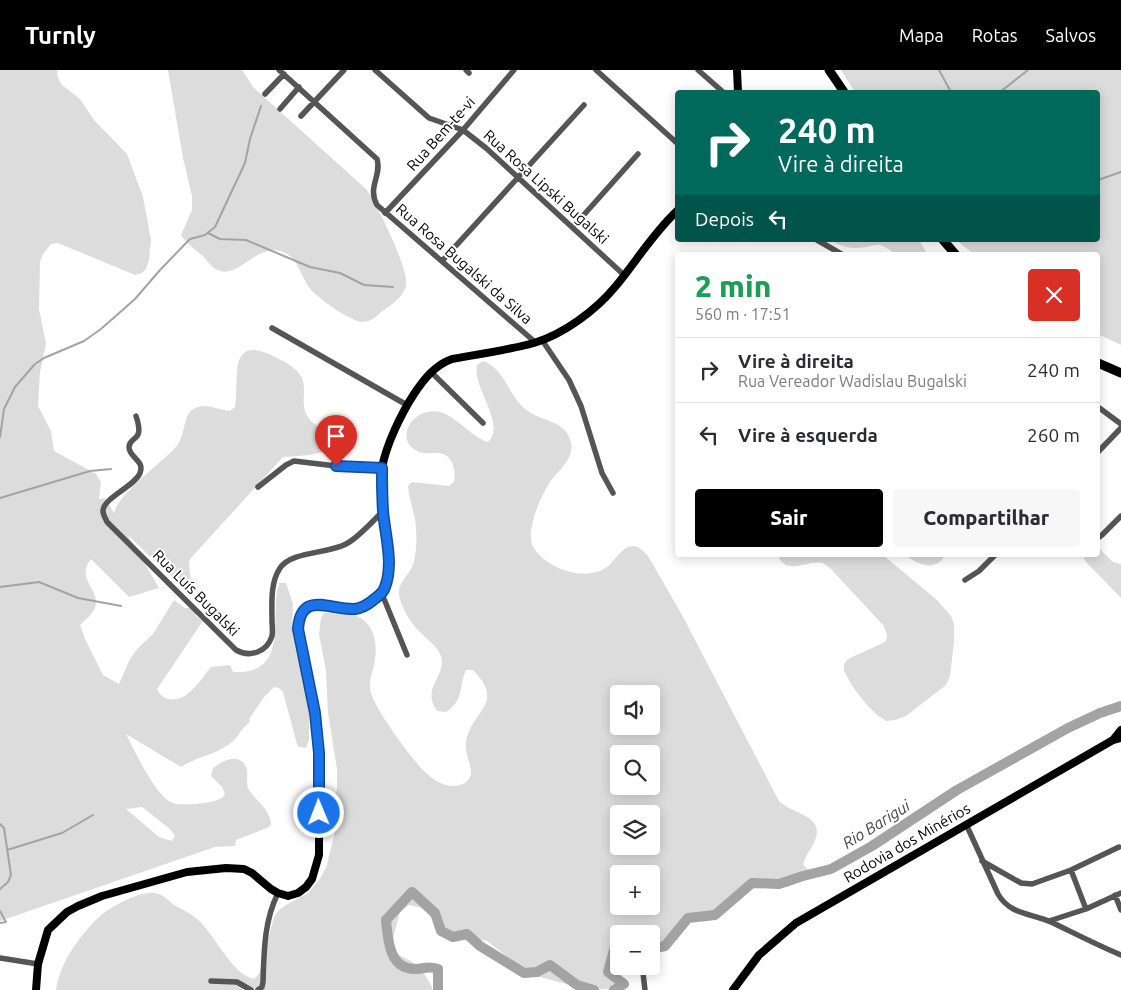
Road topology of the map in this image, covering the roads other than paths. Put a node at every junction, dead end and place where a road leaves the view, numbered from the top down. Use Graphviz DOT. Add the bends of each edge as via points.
graph roads {
  1 [pos="344,70"];
  2 [pos="375,70"];
  3 [pos="514,70"];
  4 [pos="596,70"];
  5 [pos="698,70"];
  6 [pos="737,70"];
  7 [pos="829,70"];
  8 [pos="282,72"];
  9 [pos="299,87"];
  10 [pos="722,90"];
  11 [pos="738,90"];
  12 [pos="843,90"];
  13 [pos="265,94"];
  14 [pos="315,101"];
  15 [pos="584,105"];
  16 [pos="280,109"];
  17 [pos="301,116"];
  18 [pos="463,130"];
  19 [pos="675,141"];
  20 [pos="638,154"];
  21 [pos="517,176"];
  22 [pos="385,213"];
  23 [pos="675,213"];
  24 [pos="573,227"];
  25 [pos="820,242"];
  26 [pos="945,242"];
  27 [pos="838,252"];
  28 [pos="953,252"];
  29 [pos="442,261"];
  30 [pos="624,275"];
  31 [pos="272,328"];
  32 [pos="539,341"];
  33 [pos="1100,364"];
  34 [pos="431,372"];
  35 [pos="1121,373"];
  36 [pos="407,405"];
  37 [pos="1100,408"];
  38 [pos="136,416"];
  39 [pos="482,423"];
  40 [pos="1121,424"];
  41 [pos="1121,428"];
  42 [pos="1100,450"];
  43 [pos="382,468"];
  44 [pos="258,487"];
  45 [pos="613,493"];
  46 [pos="383,511"];
  47 [pos="1121,516"];
  48 [pos="1100,536"];
  49 [pos="993,557"];
  50 [pos="965,580"];
  51 [pos="382,594"];
  52 [pos="408,655"];
  53 [pos="1121,730"];
  54 [pos="1117,739"];
  55 [pos="966,824"];
  56 [pos="1119,847"];
  57 [pos="982,860"];
  58 [pos="1071,870"];
  59 [pos="278,894"];
  60 [pos="1118,894"];
  61 [pos="1086,908"];
  62 [pos="1121,910"];
  63 [pos="1049,921"];
  64 [pos="1121,955"];
  65 [pos="0,958"];
  66 [pos="38,964"];
  67 [pos="643,975"];
  68 [pos="211,981"];
  69 [pos="36,990"];
  70 [pos="251,990"];
  71 [pos="258,990"];
  72 [pos="645,990"];
  73 [pos="733,990"];
  1 -- 14 [label="street"];
  2 -- 18 [label="street, Rua Rosa Lipski Bugalski" via="430,118"];
  3 -- 18 [label="street, Rua Bem-te-vi"];
  4 -- 19 [label="street"];
  5 -- 10 [label="street"];
  6 -- 11 [label="main road"];
  7 -- 12 [label="highway"];
  8 -- 9 [label="street"];
  8 -- 13 [label="street"];
  9 -- 14 [label="street"];
  9 -- 16 [label="street"];
  14 -- 17 [label="street"];
  14 -- 22 [label="street, Rua Rosa Bugalski da Silva" via="376,159 379,166 372,198"];
  15 -- 21 [label="street"];
  18 -- 21 [label="street, Rua Rosa Lipski Bugalski"];
  18 -- 22 [label="street, Rua Bem-te-vi"];
  20 -- 24 [label="street"];
  21 -- 24 [label="street, Rua Rosa Lipski Bugalski"];
  21 -- 29 [label="street"];
  22 -- 29 [label="street, Rua Rosa Bugalski da Silva"];
  23 -- 30 [label="main road"];
  24 -- 30 [label="street, Rua Rosa Lipski Bugalski"];
  25 -- 27 [label="street"];
  26 -- 28 [label="highway"];
  29 -- 32 [label="street, Rua Rosa Bugalski da Silva"];
  30 -- 32 [label="main road" via="602,301 577,322"];
  31 -- 36 [label="street"];
  32 -- 34 [label="main road" via="452,359"];
  32 -- 45 [label="street, Rua Rosa Bugalski da Silva" via="569,380 581,406 602,473"];
  33 -- 35 [label="highway"];
  34 -- 36 [label="main road"];
  34 -- 39 [label="street"];
  36 -- 43 [label="main road"];
  37 -- 40 [label="street"];
  38 -- 46 [label="street, Rua Luís Bugalski" via="140,432 129,448 140,461 140,475 105,504 103,512 107,522 243,654 257,653 272,635 274,584 279,569 286,561 347,544"];
  41 -- 42 [label="street"];
  43 -- 44 [label="street" via="294,461"];
  43 -- 46 [label="main road"];
  46 -- 51 [label="main road" via="388,576"];
  47 -- 48 [label="street"];
  49 -- 50 [label="street"];
  51 -- 52 [label="street"];
  51 -- 59 [label="main road" via="354,609 311,605 299,616 298,629 317,729 319,855 312,879 306,887 288,896"];
  53 -- 54 [label="main road, Rodovia dos Minérios"];
  54 -- 55 [label="main road, Rodovia dos Minérios"];
  55 -- 57 [label="street"];
  55 -- 73 [label="main road, Rodovia dos Minérios" via="796,923 759,955"];
  56 -- 58 [label="street"];
  57 -- 58 [label="street" via="1026,884 1038,883"];
  57 -- 63 [label="street" via="1003,902 1026,915"];
  58 -- 61 [label="street"];
  59 -- 66 [label="main road" via="252,873 226,868 187,872 109,894 78,906 56,921 48,930"];
  59 -- 71 [label="street" via="268,920 263,982"];
  60 -- 61 [label="street"];
  60 -- 62 [label="street"];
  61 -- 63 [label="street"];
  63 -- 64 [label="street"];
  65 -- 66 [label="street"];
  66 -- 69 [label="main road"];
  67 -- 72 [label="street"];
  68 -- 70 [label="street" via="237,982"];
}
